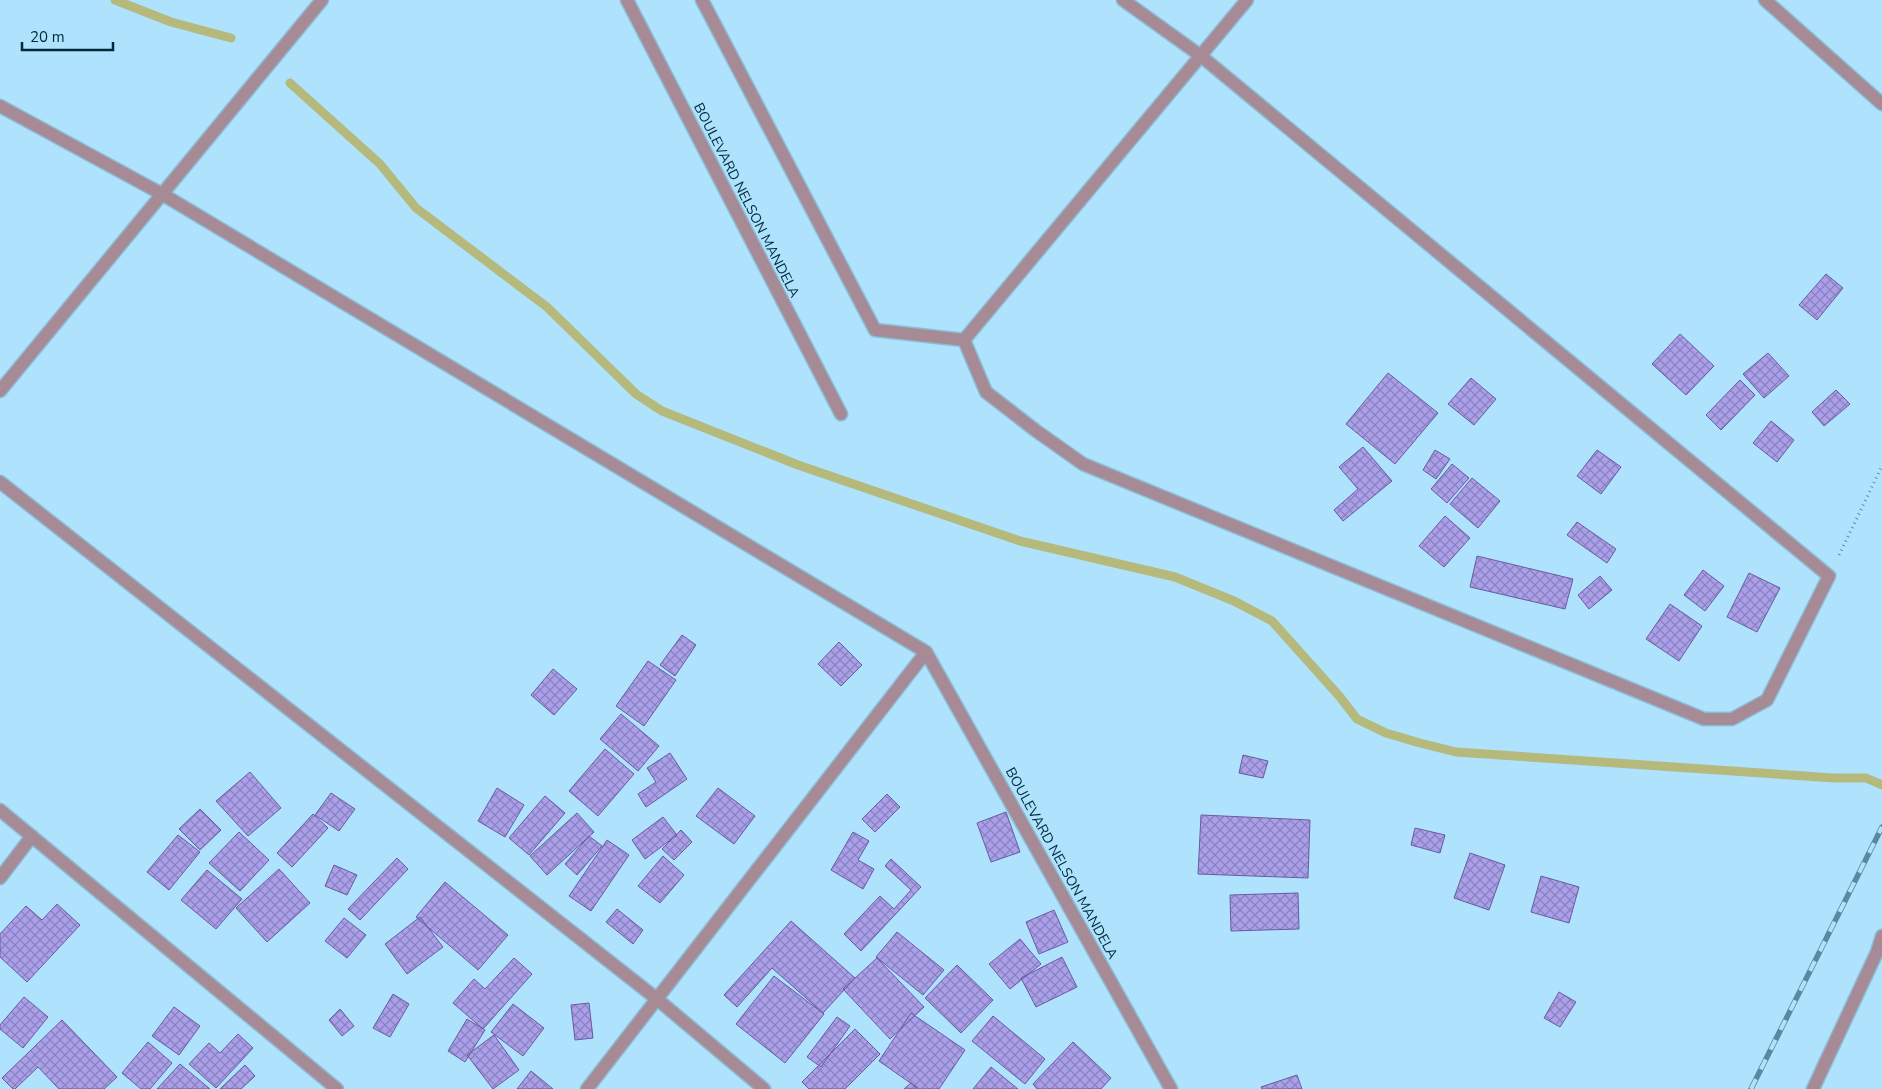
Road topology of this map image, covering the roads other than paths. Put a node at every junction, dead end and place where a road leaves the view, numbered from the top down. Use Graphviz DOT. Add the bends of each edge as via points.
graph roads {
  1 [pos="627,0"];
  2 [pos="716,0"];
  3 [pos="1123,0"];
  4 [pos="1247,0"];
  5 [pos="1765,0"];
  6 [pos="316,2"];
  7 [pos="704,5"];
  8 [pos="1201,56"];
  9 [pos="1882,104"];
  10 [pos="0,106"];
  11 [pos="162,194"];
  12 [pos="964,340"];
  13 [pos="0,391"];
  14 [pos="841,414"];
  15 [pos="0,482"];
  16 [pos="926,652"];
  17 [pos="0,810"];
  18 [pos="32,836"];
  19 [pos="0,878"];
  20 [pos="1882,936"];
  21 [pos="1879,951"];
  22 [pos="658,999"];
  23 [pos="337,1089"];
  24 [pos="587,1089"];
  25 [pos="764,1089"];
  26 [pos="1171,1089"];
  27 [pos="1813,1089"];
  1 -- 14 [label="street, BOULEVARD NELSON MANDELA"];
  2 -- 7 [label="street"];
  3 -- 8 [label="street"];
  4 -- 8 [label="street"];
  5 -- 9 [label="street"];
  6 -- 11 [label="street"];
  7 -- 12 [label="street" via="875,330"];
  8 -- 12 [label="street"];
  8 -- 12 [label="street" via="1830,576 1767,700 1732,719 1704,719 1083,464 986,392"];
  10 -- 11 [label="street"];
  11 -- 13 [label="street"];
  11 -- 16 [label="street"];
  15 -- 22 [label="street"];
  16 -- 22 [label="street"];
  16 -- 26 [label="street, BOULEVARD NELSON MANDELA"];
  17 -- 18 [label="street"];
  18 -- 19 [label="street"];
  18 -- 23 [label="street"];
  20 -- 21 [label="street"];
  21 -- 27 [label="street"];
  22 -- 24 [label="street"];
  22 -- 25 [label="street"];
}
